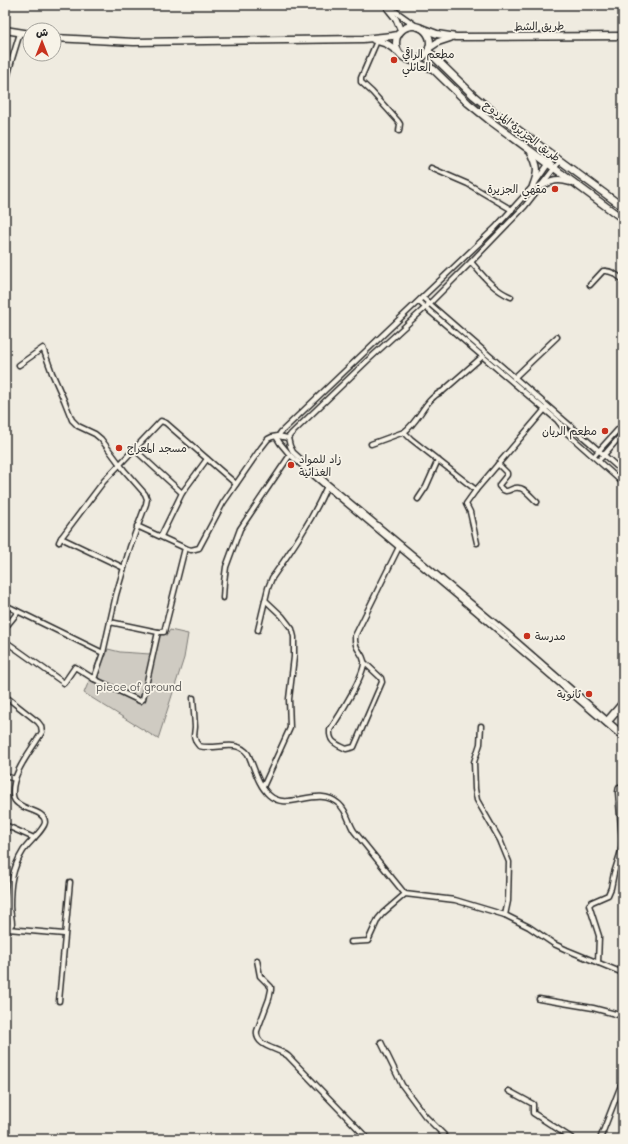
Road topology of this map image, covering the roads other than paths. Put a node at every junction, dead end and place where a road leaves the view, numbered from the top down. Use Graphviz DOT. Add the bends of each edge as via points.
graph roads {
  1 [pos="386,5"];
  2 [pos="419,28"];
  3 [pos="5,30"];
  4 [pos="20,33"];
  5 [pos="399,33"];
  6 [pos="623,36"];
  7 [pos="456,37"];
  8 [pos="62,38"];
  9 [pos="363,39"];
  10 [pos="378,41"];
  11 [pos="429,50"];
  12 [pos="398,51"];
  13 [pos="410,60"];
  14 [pos="5,86"];
  15 [pos="399,131"];
  16 [pos="530,150"];
  17 [pos="553,157"];
  18 [pos="560,161"];
  19 [pos="548,164"];
  20 [pos="431,168"];
  21 [pos="554,168"];
  22 [pos="573,183"];
  23 [pos="533,186"];
  24 [pos="541,186"];
  25 [pos="623,207"];
  26 [pos="512,210"];
  27 [pos="623,219"];
  28 [pos="471,262"];
  29 [pos="623,280"];
  30 [pos="590,285"];
  31 [pos="511,297"];
  32 [pos="421,300"];
  33 [pos="428,305"];
  34 [pos="557,337"];
  35 [pos="483,356"];
  36 [pos="18,365"];
  37 [pos="514,378"];
  38 [pos="546,408"];
  39 [pos="623,424"];
  40 [pos="404,432"];
  41 [pos="623,433"];
  42 [pos="278,436"];
  43 [pos="288,438"];
  44 [pos="371,444"];
  45 [pos="134,449"];
  46 [pos="600,451"];
  47 [pos="290,455"];
  48 [pos="604,455"];
  49 [pos="594,456"];
  50 [pos="207,459"];
  51 [pos="438,460"];
  52 [pos="599,460"];
  53 [pos="498,464"];
  54 [pos="120,465"];
  55 [pos="623,472"];
  56 [pos="623,483"];
  57 [pos="236,484"];
  58 [pos="328,485"];
  59 [pos="476,490"];
  60 [pos="182,493"];
  61 [pos="418,500"];
  62 [pos="537,502"];
  63 [pos="138,526"];
  64 [pos="161,536"];
  65 [pos="477,543"];
  66 [pos="400,546"];
  67 [pos="185,548"];
  68 [pos="124,568"];
  69 [pos="223,598"];
  70 [pos="265,600"];
  71 [pos="5,605"];
  72 [pos="18,612"];
  73 [pos="110,622"];
  74 [pos="5,628"];
  75 [pos="258,630"];
  76 [pos="158,632"];
  77 [pos="5,641"];
  78 [pos="103,653"];
  79 [pos="364,662"];
  80 [pos="94,678"];
  81 [pos="5,696"];
  82 [pos="193,698"];
  83 [pos="623,701"];
  84 [pos="623,706"];
  85 [pos="607,722"];
  86 [pos="481,726"];
  87 [pos="623,734"];
  88 [pos="623,738"];
  89 [pos="5,776"];
  90 [pos="15,779"];
  91 [pos="263,787"];
  92 [pos="623,787"];
  93 [pos="5,825"];
  94 [pos="34,838"];
  95 [pos="70,882"];
  96 [pos="405,894"];
  97 [pos="505,915"];
  98 [pos="7,929"];
  99 [pos="64,934"];
  100 [pos="351,942"];
  101 [pos="257,960"];
  102 [pos="598,963"];
  103 [pos="623,973"];
  104 [pos="539,999"];
  105 [pos="59,1001"];
  106 [pos="623,1016"];
  107 [pos="381,1042"];
  108 [pos="623,1080"];
  109 [pos="509,1091"];
  110 [pos="368,1139"];
  111 [pos="445,1139"];
  112 [pos="574,1139"];
  113 [pos="600,1139"];
  1 -- 2 [label="street"];
  1 -- 5 [label="street" via="396,20"];
  2 -- 5 [label="main road" via="407,27"];
  2 -- 7 [label="main road"];
  2 -- 11 [label="main road" via="430,39"];
  3 -- 4 [label="main road"];
  4 -- 14 [label="street"];
  5 -- 9 [label="main road"];
  5 -- 12 [label="main road" via="396,44"];
  6 -- 7 [label="main road, طريق الشط"];
  7 -- 11 [label="main road" via="438,42"];
  8 -- 9 [label="main road" via="134,42"];
  9 -- 10 [label="main road"];
  10 -- 12 [label="main road"];
  10 -- 15 [label="street" via="361,82 398,121"];
  11 -- 13 [label="main road" via="420,59"];
  11 -- 17 [label="main road, طريق الجزيرة المزدوج" via="474,96"];
  12 -- 13 [label="main road"];
  13 -- 16 [label="main road, طريق الجزيرة المزدوج" via="433,69 468,103"];
  16 -- 19 [label="main road, طريق الجزيرة المزدوج"];
  16 -- 23 [label="main road" via="537,165"];
  17 -- 18 [label="main road, طريق الجزيرة المزدوج"];
  17 -- 19 [label="street"];
  18 -- 21 [label="street"];
  18 -- 25 [label="main road, طريق الجزيرة المزدوج"];
  19 -- 21 [label="main road, طريق الجزيرة المزدوج"];
  19 -- 23 [label="street"];
  20 -- 26 [label="street" via="445,172"];
  21 -- 22 [label="main road, طريق الجزيرة المزدوج"];
  21 -- 24 [label="street"];
  22 -- 24 [label="main road" via="558,179"];
  22 -- 27 [label="main road, طريق الجزيرة المزدوج"];
  23 -- 26 [label="street"];
  24 -- 28 [label="street"];
  26 -- 32 [label="street"];
  28 -- 31 [label="street" via="494,287"];
  28 -- 33 [label="street"];
  29 -- 30 [label="street" via="606,270"];
  32 -- 33 [label="street"];
  32 -- 42 [label="street"];
  33 -- 35 [label="street"];
  33 -- 37 [label="street"];
  33 -- 43 [label="street"];
  34 -- 37 [label="street"];
  35 -- 38 [label="street"];
  35 -- 40 [label="street" via="443,391 437,393 411,427"];
  36 -- 54 [label="street" via="43,348 72,420 78,426 95,434"];
  37 -- 38 [label="street"];
  38 -- 46 [label="street"];
  38 -- 49 [label="street" via="568,434"];
  38 -- 53 [label="street"];
  39 -- 46 [label="street"];
  40 -- 44 [label="street"];
  40 -- 51 [label="street"];
  41 -- 48 [label="street"];
  42 -- 43 [label="street"];
  42 -- 47 [label="street" via="278,440"];
  42 -- 57 [label="street" via="268,439"];
  43 -- 58 [label="street" via="294,452"];
  45 -- 50 [label="street" via="159,422 163,421"];
  45 -- 54 [label="street"];
  45 -- 60 [label="street"];
  46 -- 48 [label="street"];
  46 -- 49 [label="street"];
  47 -- 58 [label="street"];
  47 -- 69 [label="street" via="240,529 226,567"];
  48 -- 52 [label="street"];
  48 -- 55 [label="street"];
  49 -- 52 [label="street"];
  50 -- 57 [label="street"];
  50 -- 60 [label="street"];
  51 -- 59 [label="street"];
  51 -- 61 [label="street"];
  52 -- 56 [label="street"];
  53 -- 59 [label="street"];
  53 -- 62 [label="street" via="507,473 499,485 502,490 522,488"];
  54 -- 63 [label="street" via="145,494 146,504"];
  54 -- 68 [label="street" via="104,481 60,540"];
  57 -- 67 [label="street" via="222,503 199,548"];
  58 -- 66 [label="street"];
  58 -- 70 [label="street" via="315,513 272,578"];
  59 -- 65 [label="street" via="466,504"];
  60 -- 64 [label="street"];
  63 -- 64 [label="street"];
  63 -- 68 [label="street"];
  64 -- 67 [label="street"];
  66 -- 79 [label="street" via="354,636 354,643"];
  66 -- 85 [label="street"];
  67 -- 76 [label="street" via="164,632"];
  68 -- 73 [label="street"];
  70 -- 75 [label="street"];
  70 -- 91 [label="street" via="292,629 294,657 290,728"];
  71 -- 72 [label="street"];
  72 -- 74 [label="street"];
  72 -- 78 [label="street"];
  73 -- 76 [label="street"];
  73 -- 78 [label="street"];
  76 -- 80 [label="street" via="142,700"];
  77 -- 80 [label="street" via="64,683 75,667"];
  78 -- 80 [label="street"];
  79 -- 79 [label="street" via="360,676 330,730 331,740 346,749 354,747 382,682"];
  81 -- 90 [label="street" via="38,722 42,732"];
  82 -- 91 [label="street" via="194,736 199,746 241,747 248,754"];
  83 -- 85 [label="street"];
  84 -- 85 [label="street"];
  85 -- 87 [label="street"];
  85 -- 88 [label="street"];
  86 -- 97 [label="street" via="480,744 474,762 475,789 477,800 500,840 509,862"];
  89 -- 90 [label="street"];
  90 -- 94 [label="street" via="14,800 38,813 45,821"];
  91 -- 96 [label="street" via="270,796 280,801 321,796 338,803 347,813 354,831"];
  92 -- 102 [label="street" via="619,787 618,792 621,851 612,888 608,895 589,905 599,936"];
  93 -- 94 [label="street"];
  94 -- 98 [label="street" via="20,856 13,872 10,905 12,924"];
  95 -- 99 [label="street"];
  96 -- 97 [label="street" via="455,900"];
  96 -- 100 [label="street" via="378,919 368,941"];
  97 -- 102 [label="street" via="554,944"];
  98 -- 99 [label="street"];
  99 -- 105 [label="street"];
  101 -- 110 [label="street" via="260,976 271,987 256,1035 258,1040 288,1056"];
  102 -- 103 [label="street"];
  104 -- 106 [label="street"];
  107 -- 111 [label="street" via="402,1085"];
  108 -- 113 [label="street"];
  109 -- 112 [label="street" via="533,1104 533,1113"];
}
